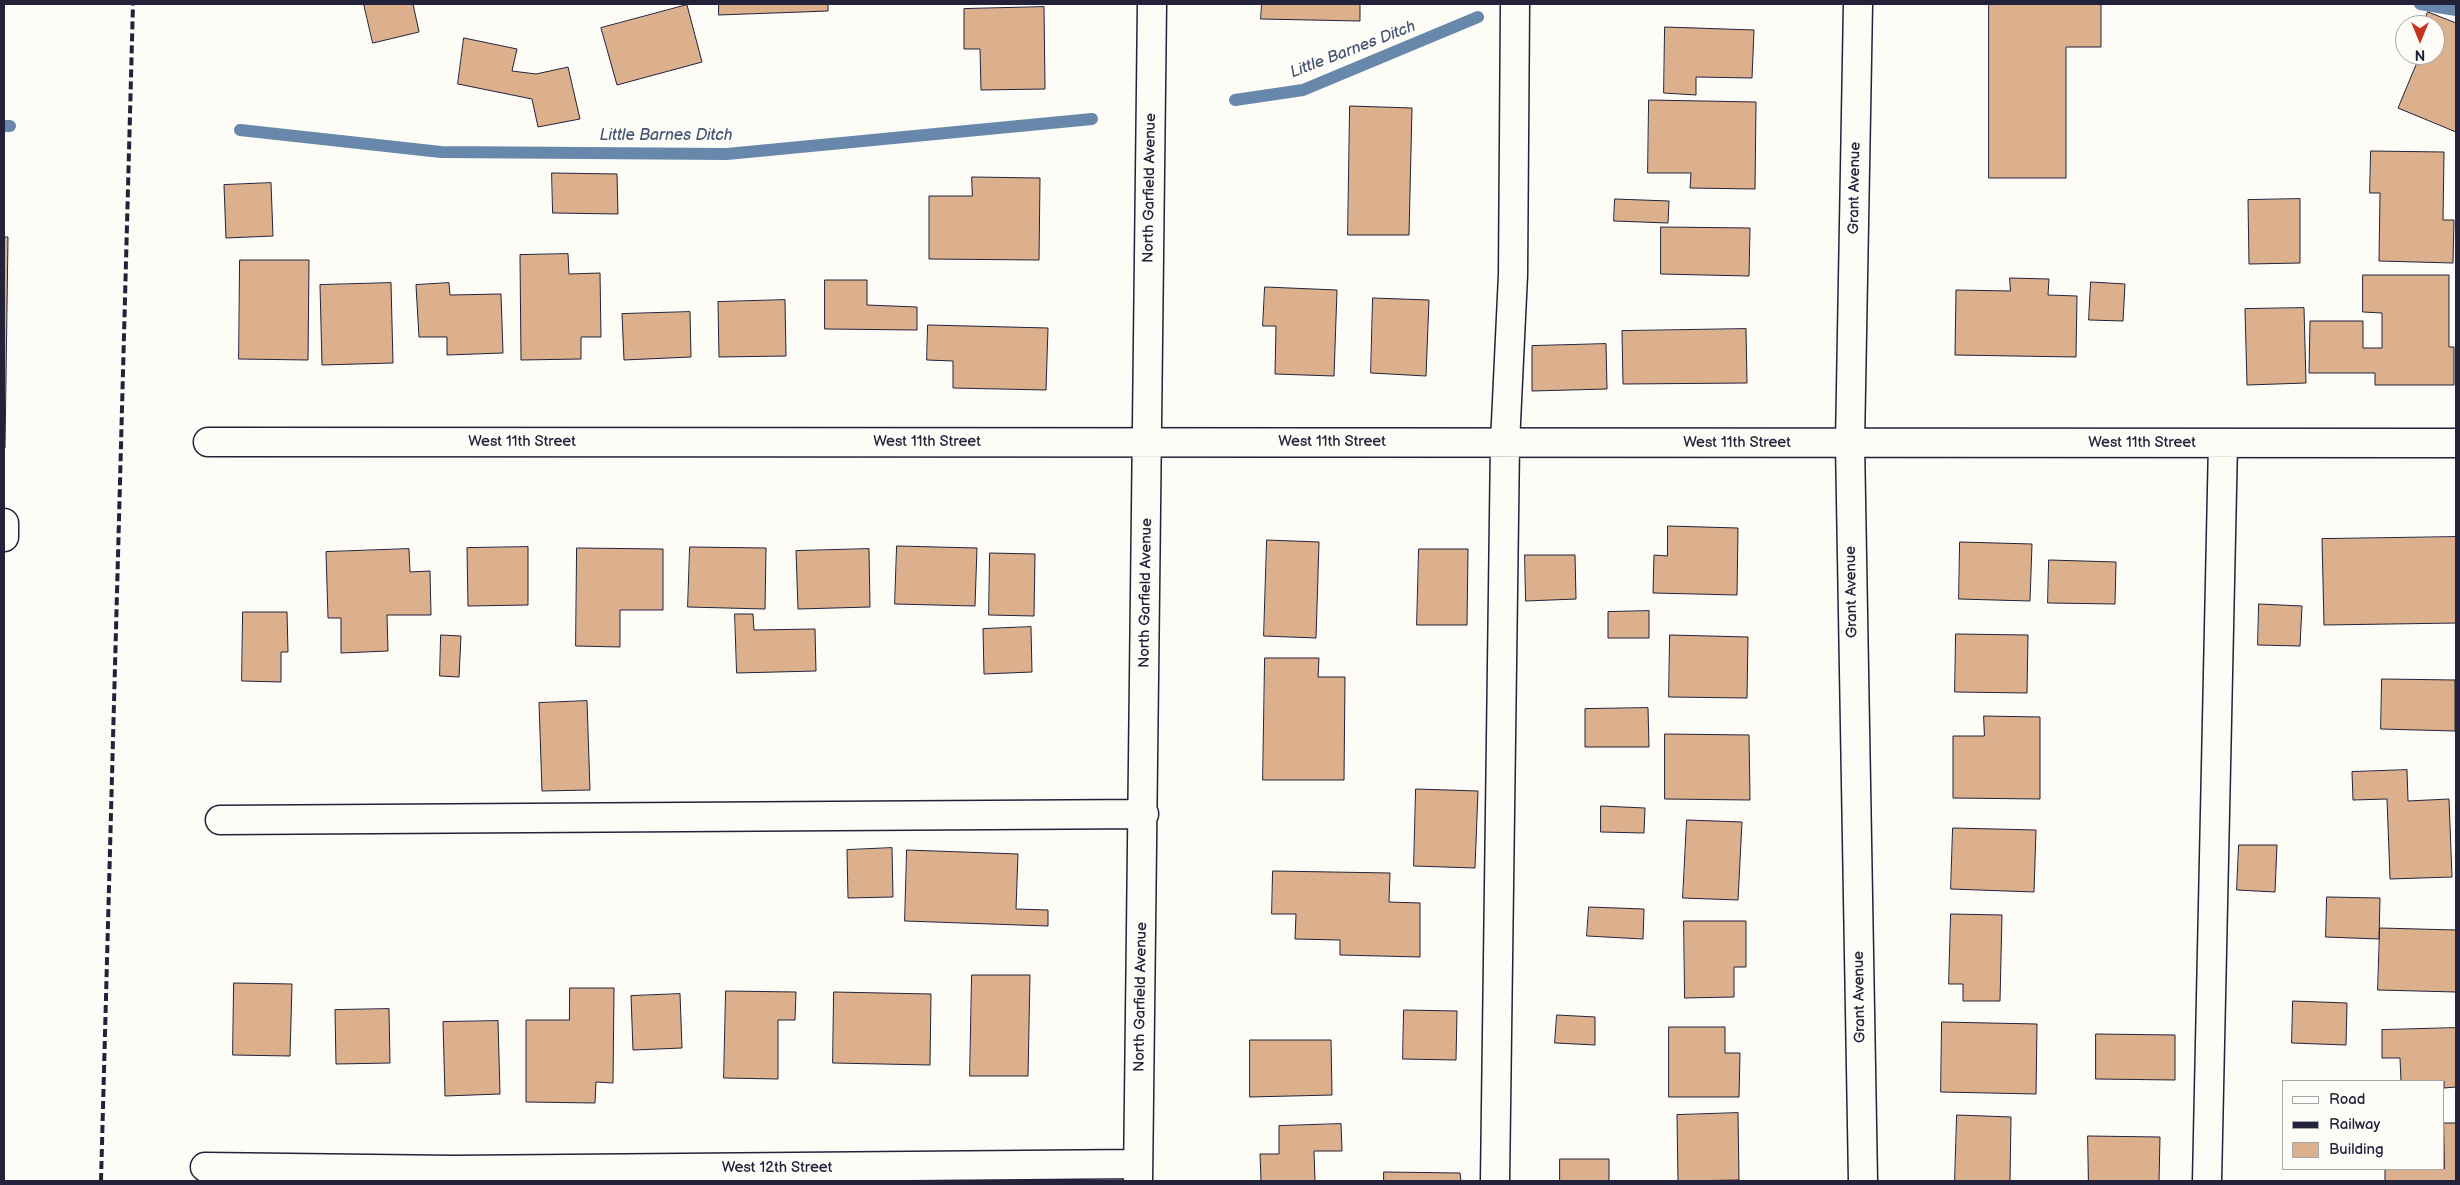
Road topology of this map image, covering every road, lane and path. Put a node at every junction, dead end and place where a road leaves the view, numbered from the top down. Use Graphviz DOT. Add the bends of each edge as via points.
graph roads {
  1 [pos="1152,4"];
  2 [pos="1516,4"];
  3 [pos="1858,4"];
  4 [pos="208,442"];
  5 [pos="1147,442"];
  6 [pos="1505,443"];
  7 [pos="1850,443"];
  8 [pos="2223,443"];
  9 [pos="2456,443"];
  10 [pos="4,523"];
  11 [pos="4,537"];
  12 [pos="1144,814"];
  13 [pos="220,820"];
  14 [pos="205,1167"];
  15 [pos="1138,1173"];
  16 [pos="454,1176"];
  17 [pos="1495,1181"];
  18 [pos="1863,1181"];
  19 [pos="2207,1181"];
  1 -- 5 [label="street, North Garfield Avenue"];
  2 -- 6 [label="street" via="1514,275"];
  3 -- 7 [label="street, Grant Avenue"];
  4 -- 5 [label="street, West 11th Street"];
  5 -- 6 [label="street, West 11th Street"];
  5 -- 12 [label="street, North Garfield Avenue"];
  6 -- 7 [label="street, West 11th Street"];
  6 -- 17 [label="street"];
  7 -- 8 [label="street, West 11th Street"];
  7 -- 18 [label="street, Grant Avenue"];
  8 -- 9 [label="street, West 11th Street"];
  8 -- 19 [label="street"];
  10 -- 11 [label="street"];
  12 -- 13 [label="street"];
  12 -- 15 [label="street, North Garfield Avenue"];
  14 -- 16 [label="street, West 12th Street"];
  15 -- 16 [label="street, West 12th Street"];
}
